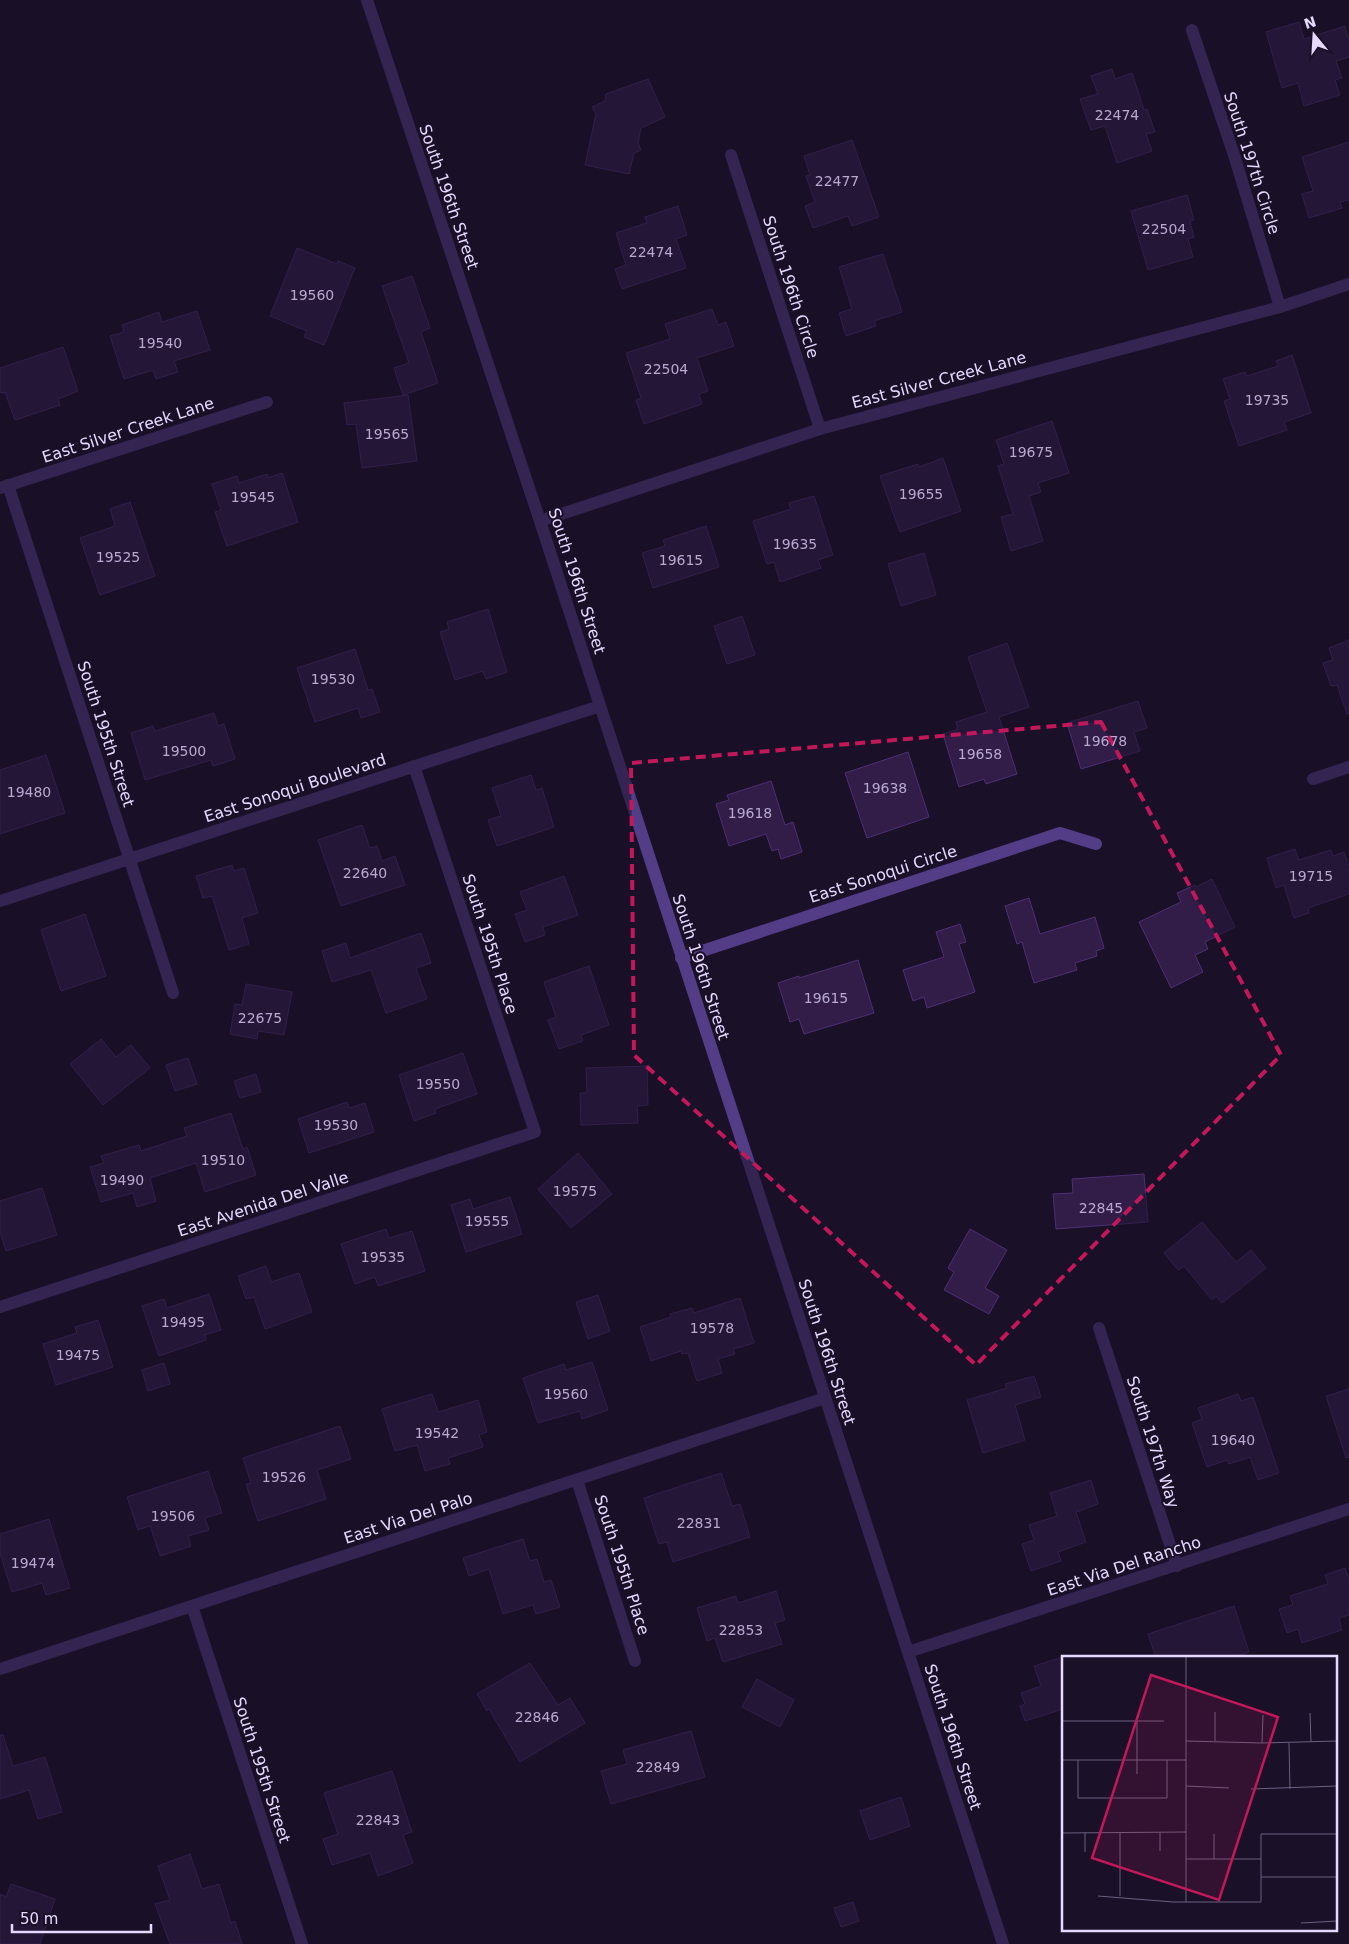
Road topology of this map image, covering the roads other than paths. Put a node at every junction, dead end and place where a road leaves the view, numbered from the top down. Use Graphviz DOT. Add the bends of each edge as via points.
graph roads {
  1 [pos="367,0"];
  2 [pos="1192,30"];
  3 [pos="731,155"];
  4 [pos="1349,284"];
  5 [pos="1280,307"];
  6 [pos="267,402"];
  7 [pos="820,429"];
  8 [pos="4,487"];
  9 [pos="540,521"];
  10 [pos="600,706"];
  11 [pos="414,766"];
  12 [pos="1349,767"];
  13 [pos="1313,778"];
  14 [pos="1096,844"];
  15 [pos="129,859"];
  16 [pos="0,901"];
  17 [pos="681,958"];
  18 [pos="173,993"];
  19 [pos="535,1132"];
  20 [pos="0,1307"];
  21 [pos="1099,1328"];
  22 [pos="825,1398"];
  23 [pos="577,1480"];
  24 [pos="1349,1509"];
  25 [pos="1177,1566"];
  26 [pos="192,1606"];
  27 [pos="908,1652"];
  28 [pos="635,1661"];
  29 [pos="0,1669"];
  30 [pos="302,1944"];
  31 [pos="1004,1944"];
  1 -- 9 [label="street, South 196th Street"];
  2 -- 5 [label="street, South 197th Circle"];
  3 -- 7 [label="street, South 196th Circle"];
  4 -- 5 [label="street, East Silver Creek Lane"];
  5 -- 7 [label="street, East Silver Creek Lane"];
  6 -- 8 [label="street, East Silver Creek Lane"];
  7 -- 9 [label="street, East Silver Creek Lane"];
  8 -- 15 [label="street, South 195th Street"];
  9 -- 10 [label="street, South 196th Street"];
  10 -- 11 [label="street, East Sonoqui Boulevard"];
  10 -- 17 [label="street, South 196th Street"];
  11 -- 15 [label="street, East Sonoqui Boulevard"];
  11 -- 19 [label="street, South 195th Place"];
  12 -- 13 [label="street"];
  14 -- 17 [label="street, East Sonoqui Circle" via="1060,833"];
  15 -- 16 [label="street, East Sonoqui Boulevard"];
  15 -- 18 [label="street, South 195th Street"];
  17 -- 22 [label="street, South 196th Street"];
  19 -- 20 [label="street, East Avenida Del Valle"];
  21 -- 25 [label="street, South 197th Way"];
  22 -- 23 [label="street, East Via Del Palo"];
  22 -- 27 [label="street, South 196th Street"];
  23 -- 26 [label="street, East Via Del Palo"];
  23 -- 28 [label="street, South 195th Place"];
  24 -- 25 [label="street, East Via Del Rancho"];
  25 -- 27 [label="street, East Via Del Rancho"];
  26 -- 29 [label="street, East Via Del Palo"];
  26 -- 30 [label="street, South 195th Street"];
  27 -- 31 [label="street, South 196th Street"];
}
